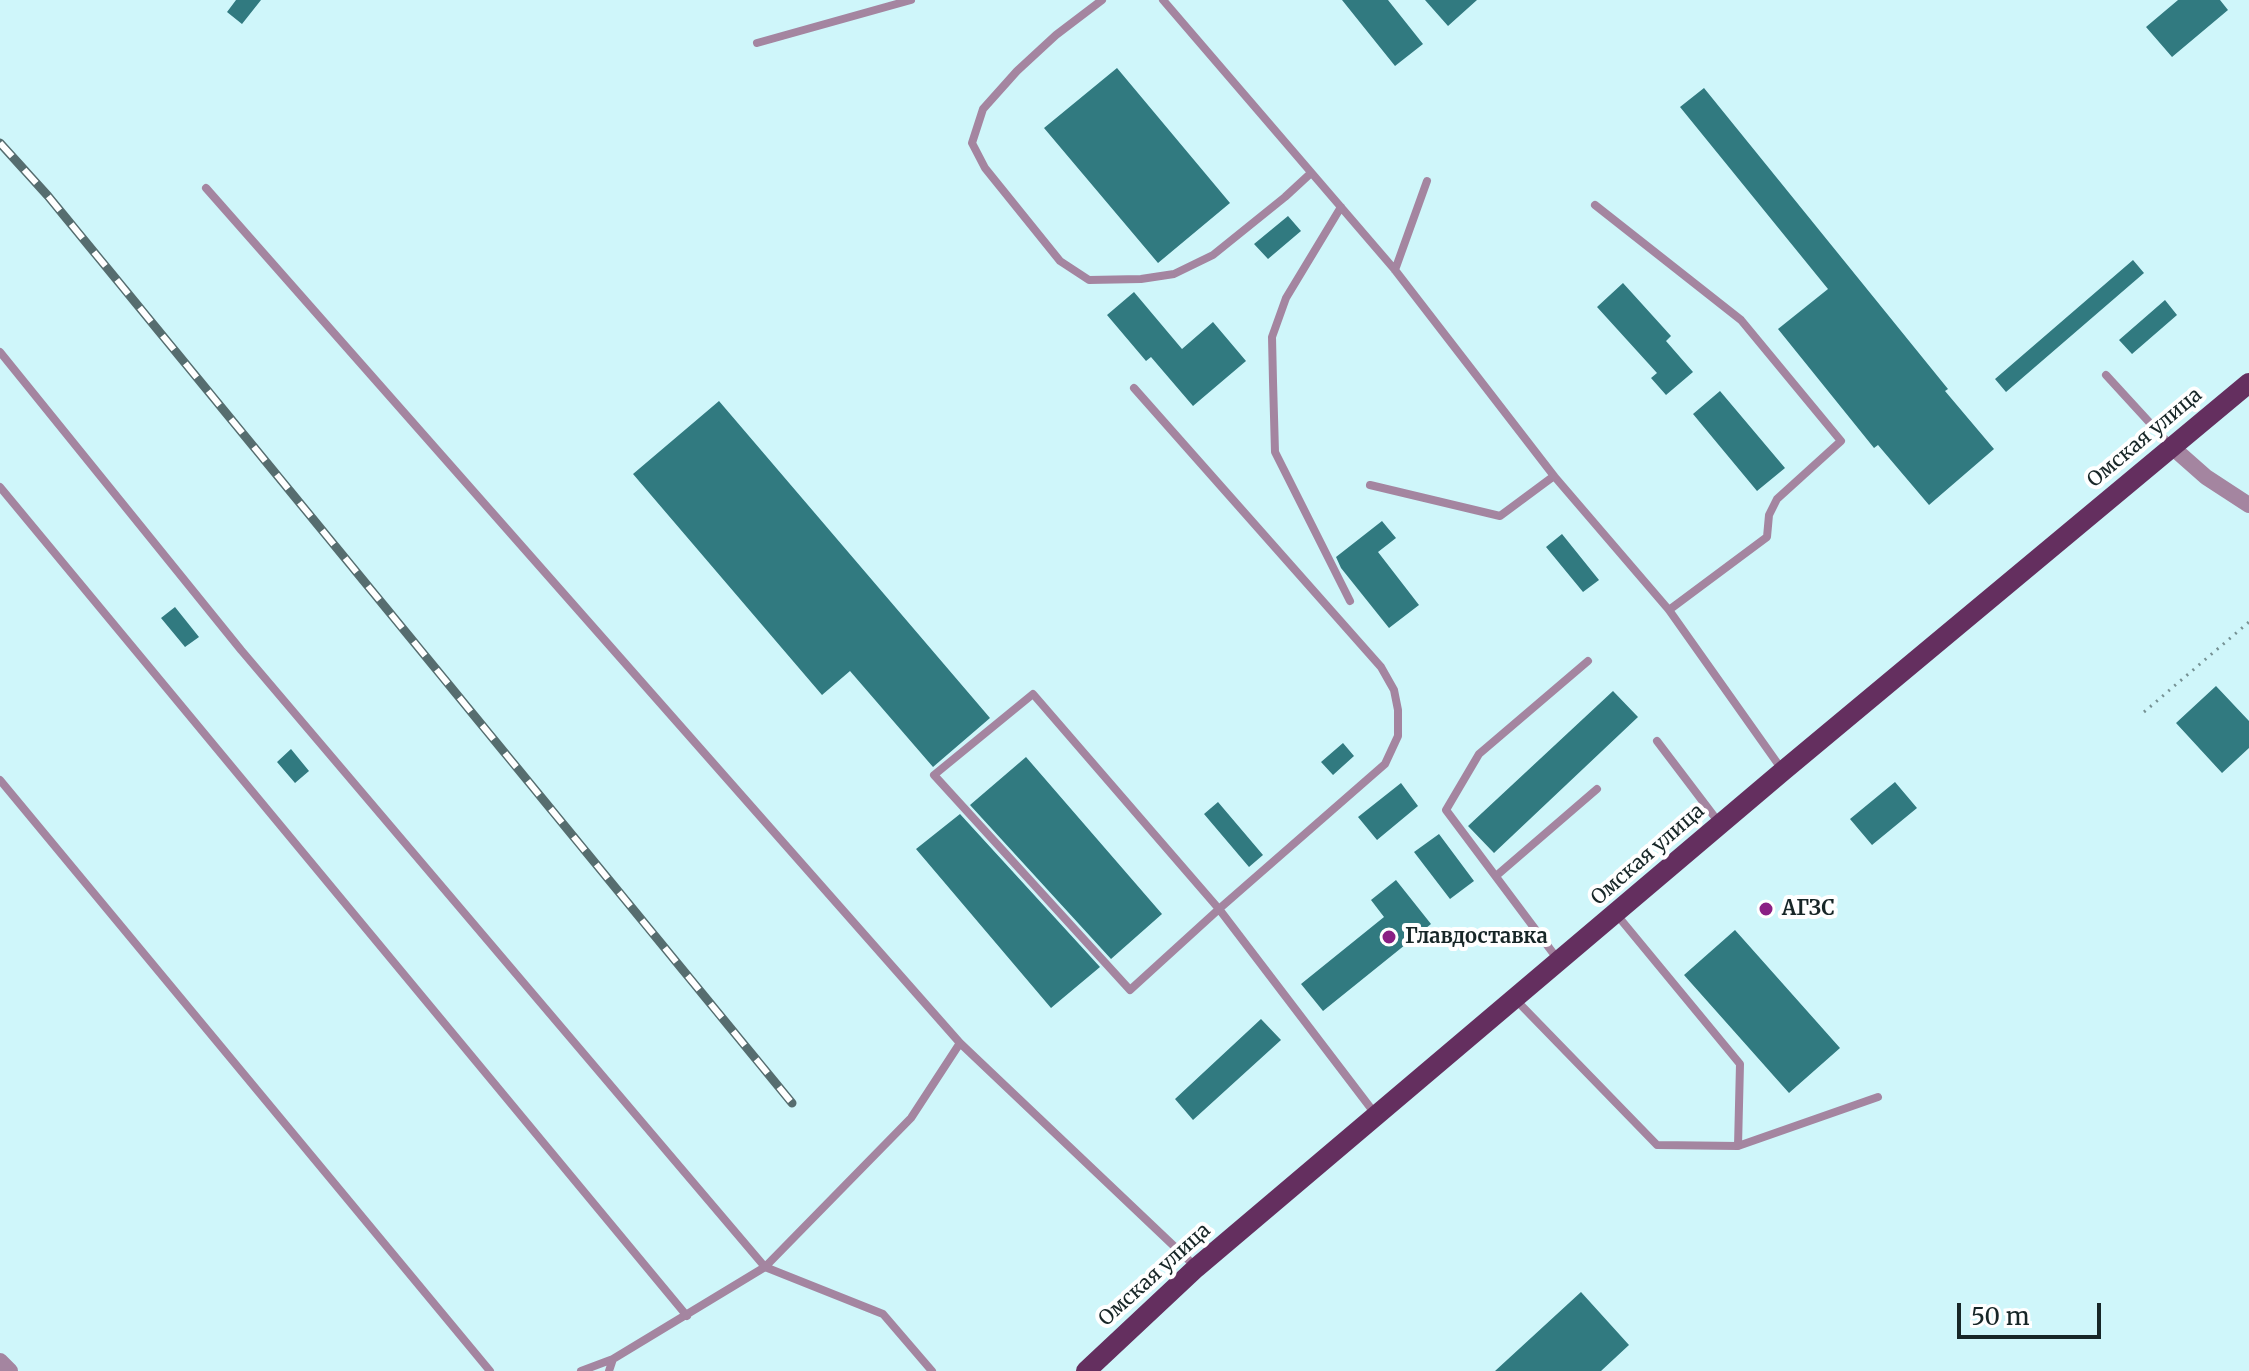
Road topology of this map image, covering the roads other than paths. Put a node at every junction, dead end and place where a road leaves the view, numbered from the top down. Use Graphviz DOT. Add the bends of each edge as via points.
graph roads {
  1 [pos="911,0"];
  2 [pos="1102,0"];
  3 [pos="1163,0"];
  4 [pos="757,43"];
  5 [pos="1311,173"];
  6 [pos="1427,181"];
  7 [pos="206,188"];
  8 [pos="1595,205"];
  9 [pos="1341,207"];
  10 [pos="1395,270"];
  11 [pos="0,352"];
  12 [pos="2106,375"];
  13 [pos="2249,383"];
  14 [pos="1134,388"];
  15 [pos="2172,447"];
  16 [pos="1554,476"];
  17 [pos="1370,485"];
  18 [pos="0,487"];
  19 [pos="2249,505"];
  20 [pos="1350,601"];
  21 [pos="1669,610"];
  22 [pos="1588,661"];
  23 [pos="1657,741"];
  24 [pos="1783,771"];
  25 [pos="0,780"];
  26 [pos="1597,789"];
  27 [pos="1721,825"];
  28 [pos="1496,876"];
  29 [pos="1219,909"];
  30 [pos="1616,914"];
  31 [pos="1560,962"];
  32 [pos="1515,999"];
  33 [pos="960,1043"];
  34 [pos="1878,1097"];
  35 [pos="1376,1116"];
  36 [pos="1738,1146"];
  37 [pos="765,1267"];
  38 [pos="1196,1268"];
  39 [pos="687,1316"];
  40 [pos="613,1359"];
  41 [pos="0,1361"];
  42 [pos="10,1371"];
  43 [pos="490,1371"];
  44 [pos="581,1371"];
  45 [pos="609,1371"];
  46 [pos="932,1371"];
  47 [pos="1086,1371"];
  1 -- 4 [label="lane"];
  2 -- 5 [label="lane" via="1017,71 983,109 972,143 985,168 1060,261 1089,280 1174,274 1213,255"];
  3 -- 5 [label="lane"];
  5 -- 9 [label="lane"];
  6 -- 10 [label="lane"];
  7 -- 33 [label="lane"];
  8 -- 21 [label="lane" via="1741,320 1841,441 1777,499 1767,537"];
  9 -- 10 [label="lane"];
  9 -- 20 [label="lane" via="1286,298 1272,337 1275,452"];
  10 -- 16 [label="lane"];
  11 -- 37 [label="lane" via="241,650"];
  12 -- 15 [label="lane"];
  13 -- 15 [label="main road, Омская улица"];
  14 -- 29 [label="lane" via="1350,629 1381,667 1398,710 1398,736 1385,764"];
  15 -- 19 [label="street"];
  15 -- 24 [label="main road, Омская улица"];
  16 -- 17 [label="lane" via="1500,516"];
  16 -- 21 [label="lane"];
  18 -- 39 [label="lane"];
  21 -- 24 [label="lane"];
  22 -- 28 [label="lane" via="1479,754 1446,810"];
  23 -- 27 [label="lane"];
  24 -- 27 [label="main road, Омская улица"];
  25 -- 43 [label="lane"];
  26 -- 28 [label="lane"];
  27 -- 30 [label="main road, Омская улица"];
  28 -- 31 [label="lane"];
  29 -- 29 [label="lane" via="1033,694 934,775 1130,990"];
  29 -- 35 [label="lane"];
  30 -- 31 [label="main road, Омская улица"];
  30 -- 36 [label="lane" via="1740,1064"];
  31 -- 32 [label="main road, Омская улица"];
  32 -- 35 [label="main road, Омская улица"];
  32 -- 36 [label="lane" via="1657,1145"];
  33 -- 37 [label="lane" via="911,1118"];
  33 -- 38 [label="lane"];
  34 -- 36 [label="lane"];
  35 -- 38 [label="main road, Омская улица"];
  37 -- 39 [label="lane"];
  37 -- 46 [label="lane" via="883,1314"];
  38 -- 47 [label="main road, Омская улица"];
  39 -- 40 [label="lane"];
  40 -- 44 [label="lane"];
  40 -- 45 [label="lane"];
  41 -- 42 [label="street"];
}
